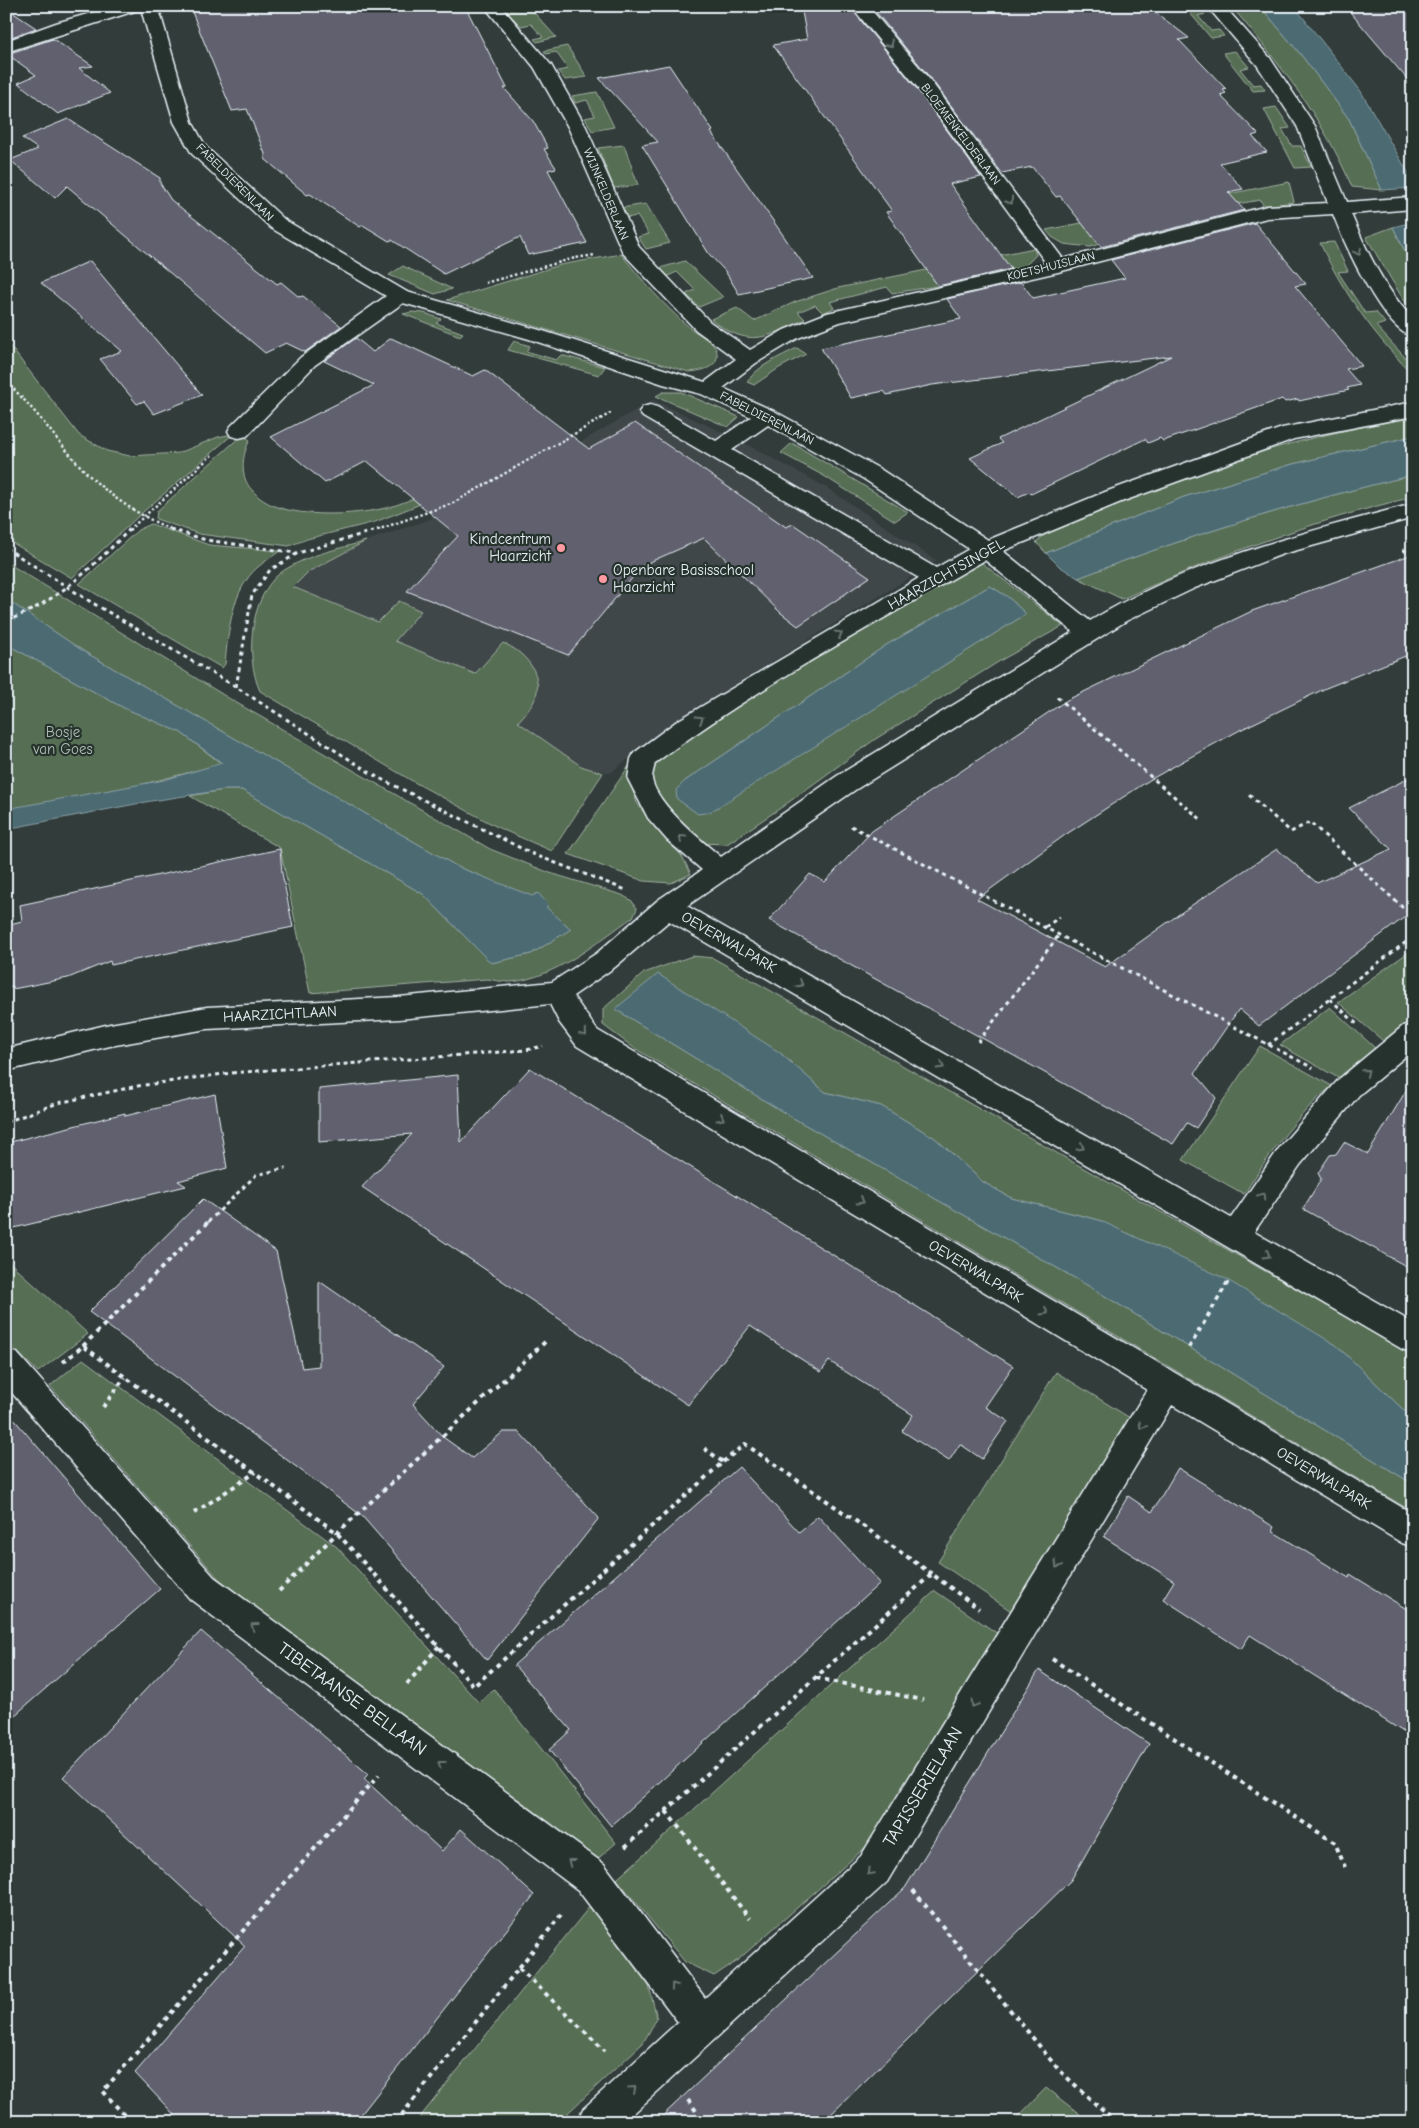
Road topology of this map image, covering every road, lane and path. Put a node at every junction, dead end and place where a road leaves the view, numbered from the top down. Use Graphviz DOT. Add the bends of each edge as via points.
graph roads {
  1 [pos="135,6"];
  2 [pos="149,6"];
  3 [pos="492,6"];
  4 [pos="859,6"];
  5 [pos="1215,6"];
  6 [pos="6,47"];
  7 [pos="1413,203"];
  8 [pos="1340,207"];
  9 [pos="630,250"];
  10 [pos="1058,266"];
  11 [pos="400,296"];
  12 [pos="432,306"];
  13 [pos="1413,331"];
  14 [pos="749,359"];
  15 [pos="6,382"];
  16 [pos="708,388"];
  17 [pos="1413,409"];
  18 [pos="612,412"];
  19 [pos="650,412"];
  20 [pos="766,416"];
  21 [pos="239,431"];
  22 [pos="717,451"];
  23 [pos="1413,511"];
  24 [pos="143,516"];
  25 [pos="6,548"];
  26 [pos="986,549"];
  27 [pos="298,553"];
  28 [pos="936,578"];
  29 [pos="69,588"];
  30 [pos="6,621"];
  31 [pos="1088,632"];
  32 [pos="236,687"];
  33 [pos="1056,696"];
  34 [pos="1249,795"];
  35 [pos="813,806"];
  36 [pos="1203,821"];
  37 [pos="719,870"];
  38 [pos="667,906"];
  39 [pos="1060,917"];
  40 [pos="1413,917"];
  41 [pos="1045,927"];
  42 [pos="1059,935"];
  43 [pos="1413,936"];
  44 [pos="558,992"];
  45 [pos="576,1023"];
  46 [pos="1413,1034"];
  47 [pos="1268,1045"];
  48 [pos="6,1060"];
  49 [pos="954,1073"];
  50 [pos="1349,1087"];
  51 [pos="6,1122"];
  52 [pos="286,1168"];
  53 [pos="1242,1241"];
  54 [pos="1413,1339"];
  55 [pos="545,1342"];
  56 [pos="83,1346"];
  57 [pos="6,1363"];
  58 [pos="1167,1384"];
  59 [pos="29,1390"];
  60 [pos="701,1446"];
  61 [pos="723,1462"];
  62 [pos="256,1472"];
  63 [pos="1413,1532"];
  64 [pos="337,1533"];
  65 [pos="157,1537"];
  66 [pos="932,1574"];
  67 [pos="248,1622"];
  68 [pos="1016,1635"];
  69 [pos="816,1678"];
  70 [pos="970,1710"];
  71 [pos="409,1741"];
  72 [pos="666,1810"];
  73 [pos="883,1853"];
  74 [pos="1345,1867"];
  75 [pos="591,1877"];
  76 [pos="779,1956"];
  77 [pos="519,1968"];
  78 [pos="703,2025"];
  79 [pos="639,2083"];
  80 [pos="130,2122"];
  81 [pos="396,2122"];
  82 [pos="596,2122"];
  83 [pos="1115,2122"];
  1 -- 6 [label="street"];
  2 -- 11 [label="street, FABELDIERENLAAN" via="183,122 199,150 278,224"];
  3 -- 9 [label="street, WIJNKELDERLAAN" via="542,65 577,127"];
  4 -- 10 [label="street, BLOEMENKELDERLAAN, one-way" via="924,84"];
  5 -- 8 [label="street" via="1264,62 1306,126"];
  7 -- 8 [label="street, KOETSHUISLAAN"];
  8 -- 10 [label="street, KOETSHUISLAAN" via="1267,212"];
  8 -- 13 [label="street, one-way" via="1359,256 1391,307"];
  9 -- 12 [label="path" via="574,258 530,270 444,296"];
  9 -- 14 [label="street, WIJNKELDERLAAN" via="703,326"];
  10 -- 14 [label="street, KOETSHUISLAAN" via="834,317 791,334"];
  11 -- 12 [label="street, FABELDIERENLAAN"];
  11 -- 21 [label="street" via="308,362"];
  12 -- 16 [label="street, FABELDIERENLAAN"];
  14 -- 16 [label="street, KOETSHUISLAAN"];
  15 -- 24 [label="path" via="28,400 83,468"];
  16 -- 20 [label="street, FABELDIERENLAAN"];
  17 -- 26 [label="street, HAARZICHTSINGEL" via="1290,433 1113,497"];
  18 -- 27 [label="path" via="453,503 362,535"];
  19 -- 22 [label="street"];
  20 -- 22 [label="street"];
  20 -- 26 [label="street, FABELDIERENLAAN" via="872,474"];
  21 -- 24 [label="path"];
  22 -- 28 [label="street"];
  23 -- 31 [label="street" via="1258,555 1187,582"];
  24 -- 27 [label="path" via="164,527 206,540"];
  24 -- 29 [label="path"];
  25 -- 29 [label="path"];
  26 -- 28 [label="street, HAARZICHTSINGEL"];
  26 -- 31 [label="street, FABELDIERENLAAN"];
  27 -- 32 [label="path" via="270,570 252,595"];
  37 -- 28 [label="street, HAARZICHTSINGEL, one-way" via="676,833 657,811 640,779 644,759 686,727"];
  29 -- 30 [label="path" via="30,614"];
  29 -- 32 [label="path"];
  31 -- 35 [label="street"];
  32 -- 38 [label="path" via="377,777 535,855"];
  33 -- 36 [label="path"];
  34 -- 40 [label="path" via="1291,832 1310,822"];
  35 -- 37 [label="street"];
  35 -- 41 [label="path"];
  37 -- 38 [label="street"];
  38 -- 44 [label="street" via="606,960"];
  38 -- 49 [label="street, OEVERWALPARK, one-way"];
  39 -- 41 [label="path"];
  41 -- 42 [label="path"];
  42 -- 47 [label="path"];
  42 -- 49 [label="path"];
  43 -- 47 [label="path"];
  44 -- 45 [label="street, OEVERWALPARK"];
  44 -- 48 [label="street, HAARZICHTLAAN" via="399,1008 207,1018 110,1035"];
  45 -- 51 [label="path" via="545,1046 526,1050 231,1073 156,1083 58,1103"];
  45 -- 58 [label="street, OEVERWALPARK, one-way" via="587,1038"];
  50 -- 46 [label="street, one-way"];
  47 -- 50 [label="path"];
  49 -- 53 [label="street, OEVERWALPARK, one-way"];
  53 -- 50 [label="street, one-way" via="1290,1156"];
  52 -- 56 [label="path" via="256,1175"];
  53 -- 54 [label="street, OEVERWALPARK, one-way"];
  53 -- 58 [label="path"];
  55 -- 64 [label="path"];
  56 -- 59 [label="path"];
  56 -- 62 [label="path"];
  57 -- 59 [label="street, TIBETAANSE BELLAAN"];
  58 -- 63 [label="street, OEVERWALPARK"];
  58 -- 68 [label="street, TAPISSERIELAAN, one-way"];
  59 -- 65 [label="street, TIBETAANSE BELLAAN"];
  60 -- 61 [label="path"];
  61 -- 64 [label="path" via="474,1686"];
  61 -- 66 [label="path" via="745,1444"];
  62 -- 64 [label="path"];
  62 -- 65 [label="path"];
  64 -- 67 [label="path"];
  65 -- 67 [label="street, TIBETAANSE BELLAAN" via="202,1588"];
  66 -- 68 [label="path"];
  66 -- 69 [label="path"];
  71 -- 67 [label="street, TIBETAANSE BELLAAN, one-way"];
  68 -- 70 [label="street, TAPISSERIELAAN, one-way"];
  68 -- 74 [label="path" via="1335,1843"];
  69 -- 70 [label="path"];
  69 -- 72 [label="path"];
  70 -- 73 [label="street, TAPISSERIELAAN"];
  75 -- 71 [label="street, TIBETAANSE BELLAAN, one-way"];
  71 -- 80 [label="path" via="103,2091"];
  72 -- 75 [label="path"];
  72 -- 76 [label="path"];
  73 -- 76 [label="street, TAPISSERIELAAN, one-way" via="874,1869"];
  73 -- 83 [label="path" via="1058,2069"];
  75 -- 77 [label="path"];
  78 -- 75 [label="street, TIBETAANSE BELLAAN, one-way"];
  76 -- 78 [label="street, TAPISSERIELAAN"];
  77 -- 79 [label="path"];
  77 -- 81 [label="path"];
  78 -- 79 [label="street, TAPISSERIELAAN"];
  82 -- 79 [label="street, TAPISSERIELAAN, one-way"];
}
